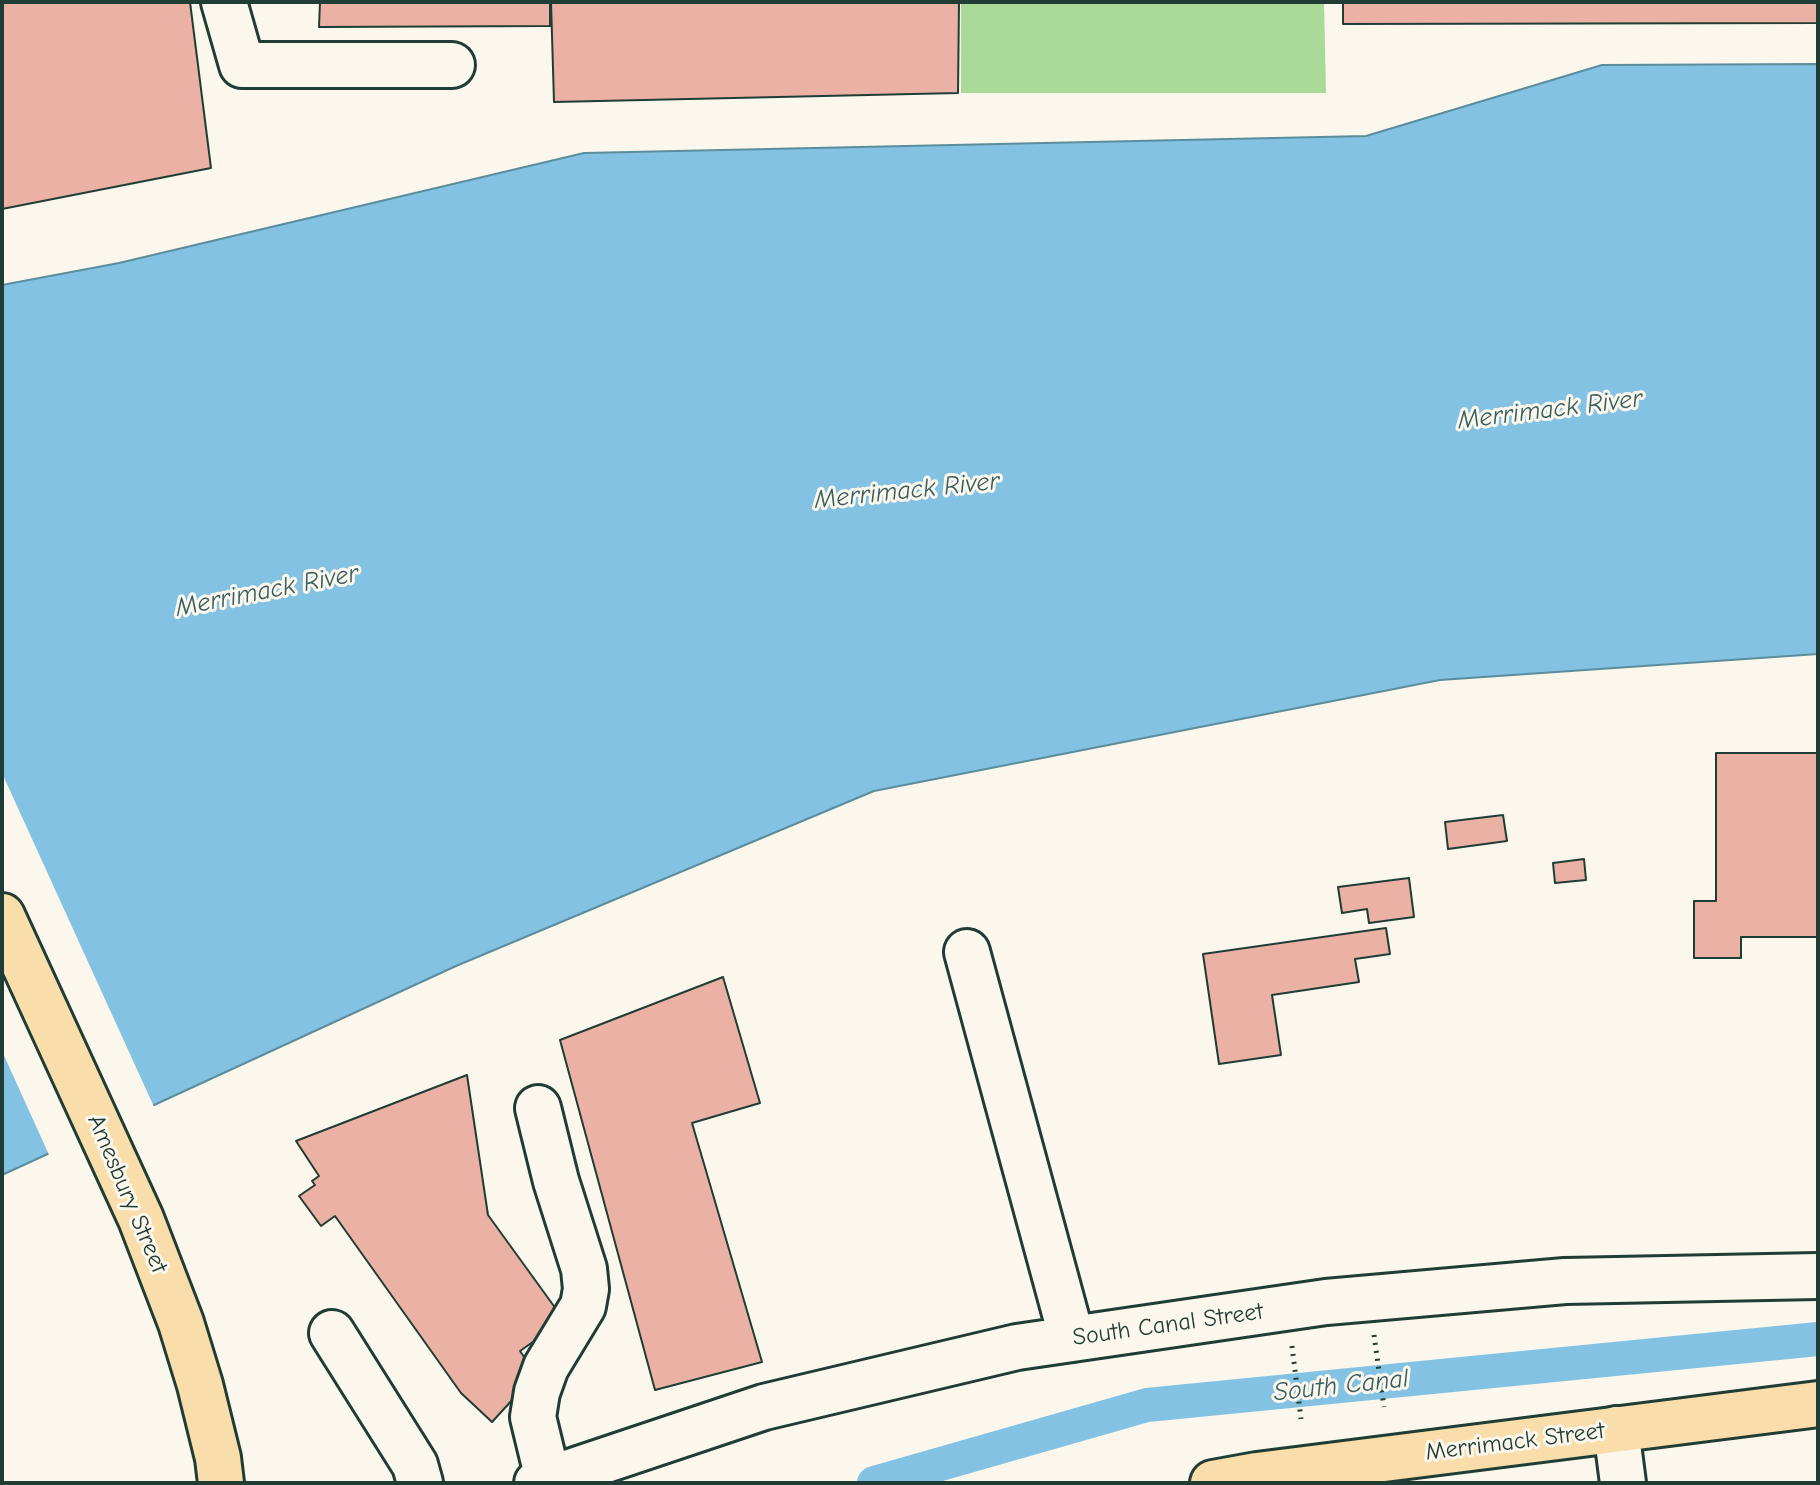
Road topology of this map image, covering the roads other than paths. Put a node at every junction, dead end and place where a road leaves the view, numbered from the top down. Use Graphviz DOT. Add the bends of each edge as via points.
graph roads {
  1 [pos="224,2"];
  2 [pos="452,65"];
  3 [pos="2,916"];
  4 [pos="967,952"];
  5 [pos="538,1108"];
  6 [pos="1818,1276"];
  7 [pos="332,1333"];
  8 [pos="1072,1339"];
  9 [pos="1818,1404"];
  10 [pos="1616,1429"];
  11 [pos="543,1481"];
  12 [pos="221,1483"];
  13 [pos="420,1483"];
  14 [pos="1213,1483"];
  15 [pos="1623,1483"];
  1 -- 2 [label="street" via="242,65"];
  3 -- 12 [label="main road, Amesbury Street" via="141,1219 189,1348"];
  4 -- 8 [label="street"];
  5 -- 11 [label="street" via="586,1289 583,1306 537,1392 533,1417"];
  6 -- 8 [label="street, South Canal Street" via="1565,1281 1326,1302"];
  7 -- 13 [label="street" via="415,1465"];
  8 -- 11 [label="street, South Canal Street" via="1017,1347 764,1407"];
  9 -- 10 [label="main road, Merrimack Street"];
  10 -- 14 [label="main road, Merrimack Street"];
  10 -- 15 [label="street"];
}
